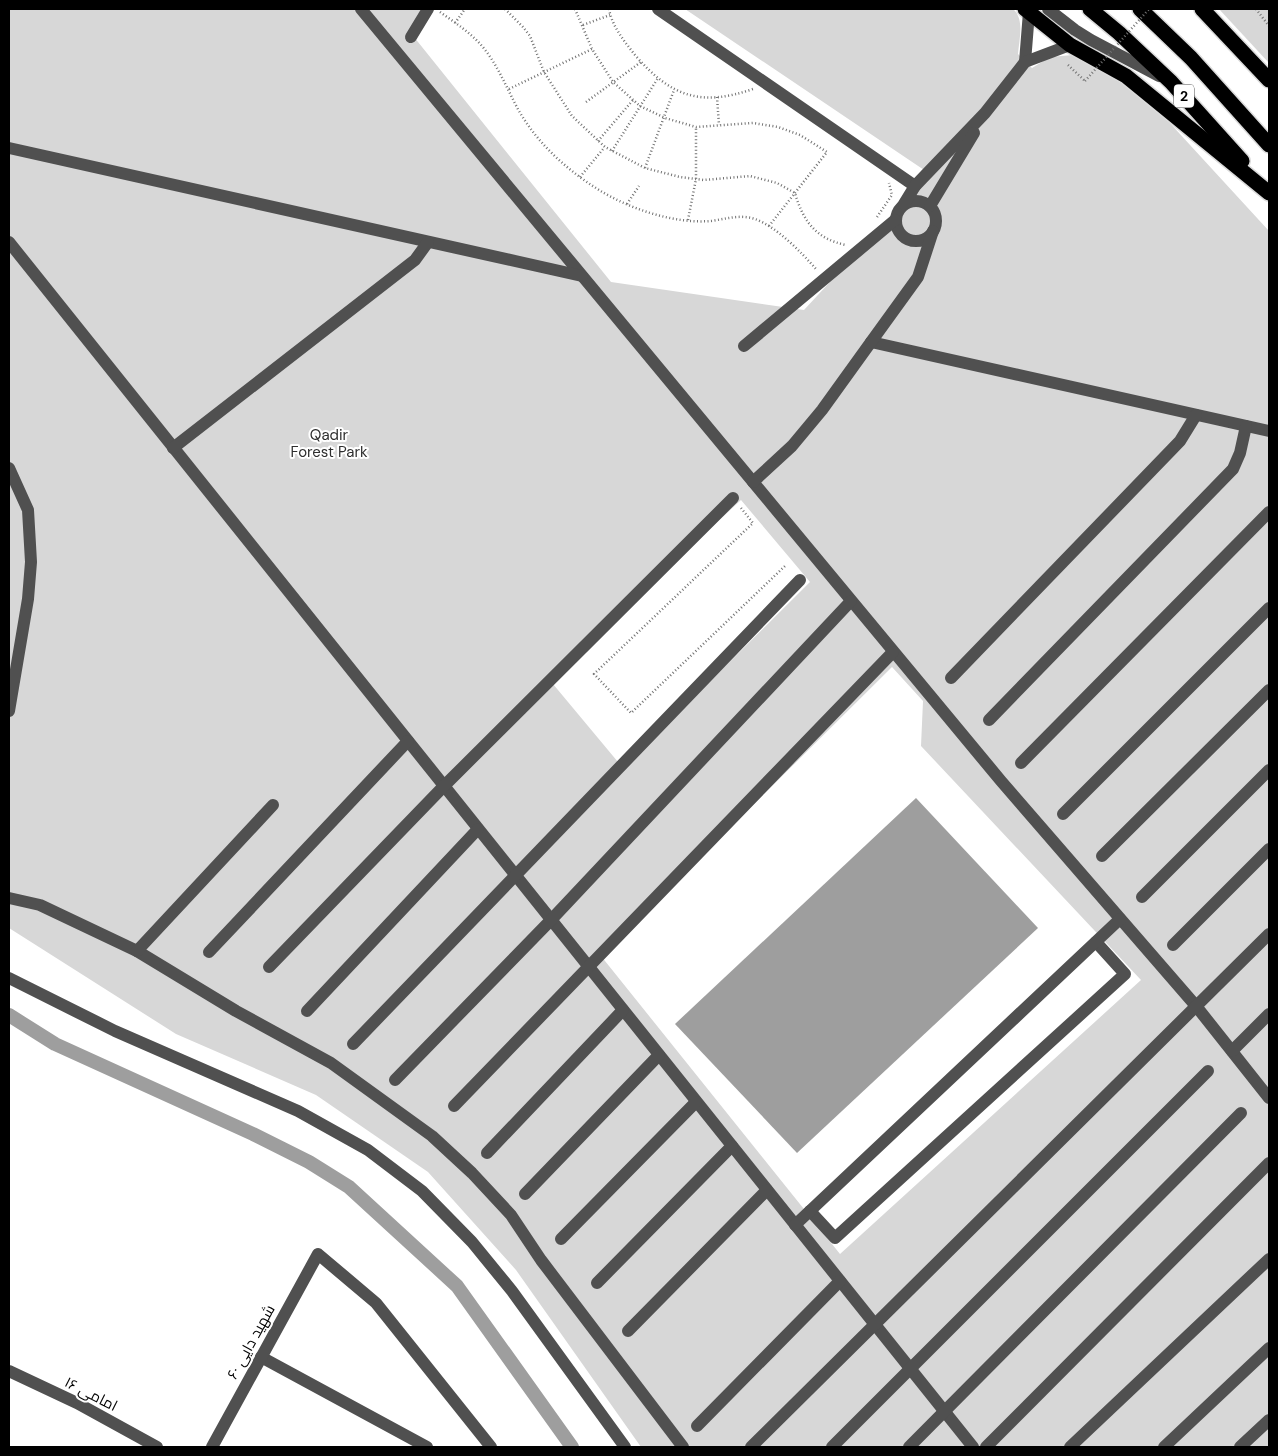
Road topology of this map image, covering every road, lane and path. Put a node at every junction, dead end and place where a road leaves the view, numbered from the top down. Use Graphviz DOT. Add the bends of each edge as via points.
graph roads {
  1 [pos="361,9"];
  2 [pos="465,9"];
  3 [pos="506,9"];
  4 [pos="575,9"];
  5 [pos="609,9"];
  6 [pos="658,9"];
  7 [pos="1048,9"];
  8 [pos="1090,9"];
  9 [pos="1140,9"];
  10 [pos="1149,9"];
  11 [pos="1202,9"];
  12 [pos="1256,9"];
  13 [pos="433,10"];
  14 [pos="1027,10"];
  15 [pos="610,15"];
  16 [pos="456,23"];
  17 [pos="583,25"];
  18 [pos="1269,26"];
  19 [pos="411,37"];
  20 [pos="1070,45"];
  21 [pos="592,48"];
  22 [pos="642,62"];
  23 [pos="1025,62"];
  24 [pos="1068,65"];
  25 [pos="544,72"];
  26 [pos="658,78"];
  27 [pos="1269,80"];
  28 [pos="613,82"];
  29 [pos="1171,82"];
  30 [pos="757,87"];
  31 [pos="509,89"];
  32 [pos="674,90"];
  33 [pos="717,97"];
  34 [pos="633,100"];
  35 [pos="586,102"];
  36 [pos="640,106"];
  37 [pos="985,113"];
  38 [pos="665,118"];
  39 [pos="720,125"];
  40 [pos="696,128"];
  41 [pos="598,141"];
  42 [pos="1269,145"];
  43 [pos="605,147"];
  44 [pos="9,148"];
  45 [pos="612,151"];
  46 [pos="645,168"];
  47 [pos="580,177"];
  48 [pos="885,178"];
  49 [pos="696,179"];
  50 [pos="639,186"];
  51 [pos="916,186"];
  52 [pos="795,193"];
  53 [pos="1269,193"];
  54 [pos="627,204"];
  55 [pos="904,204"];
  56 [pos="930,206"];
  57 [pos="876,218"];
  58 [pos="688,220"];
  59 [pos="895,220"];
  60 [pos="769,226"];
  61 [pos="934,231"];
  62 [pos="9,242"];
  63 [pos="428,242"];
  64 [pos="853,247"];
  65 [pos="821,274"];
  66 [pos="582,276"];
  67 [pos="871,342"];
  68 [pos="744,346"];
  69 [pos="1196,415"];
  70 [pos="1246,426"];
  71 [pos="1269,431"];
  72 [pos="174,448"];
  73 [pos="9,468"];
  74 [pos="752,482"];
  75 [pos="733,498"];
  76 [pos="1269,512"];
  77 [pos="785,566"];
  78 [pos="800,580"];
  79 [pos="851,601"];
  80 [pos="1269,608"];
  81 [pos="893,652"];
  82 [pos="951,678"];
  83 [pos="1269,690"];
  84 [pos="9,712"];
  85 [pos="989,720"];
  86 [pos="408,741"];
  87 [pos="1021,763"];
  88 [pos="1269,770"];
  89 [pos="444,786"];
  90 [pos="273,805"];
  91 [pos="1063,814"];
  92 [pos="478,829"];
  93 [pos="1269,849"];
  94 [pos="1102,856"];
  95 [pos="515,874"];
  96 [pos="1142,897"];
  97 [pos="9,898"];
  98 [pos="1120,919"];
  99 [pos="551,920"];
  100 [pos="1269,934"];
  101 [pos="1096,942"];
  102 [pos="1173,946"];
  103 [pos="137,951"];
  104 [pos="209,952"];
  105 [pos="269,967"];
  106 [pos="589,967"];
  107 [pos="9,978"];
  108 [pos="1196,1006"];
  109 [pos="623,1010"];
  110 [pos="307,1011"];
  111 [pos="1269,1014"];
  112 [pos="353,1044"];
  113 [pos="1232,1050"];
  114 [pos="659,1055"];
  115 [pos="1208,1071"];
  116 [pos="395,1080"];
  117 [pos="1269,1098"];
  118 [pos="696,1102"];
  119 [pos="454,1106"];
  120 [pos="1241,1113"];
  121 [pos="732,1146"];
  122 [pos="487,1153"];
  123 [pos="1269,1163"];
  124 [pos="767,1190"];
  125 [pos="525,1194"];
  126 [pos="810,1211"];
  127 [pos="795,1225"];
  128 [pos="561,1239"];
  129 [pos="1269,1260"];
  130 [pos="840,1281"];
  131 [pos="596,1283"];
  132 [pos="876,1325"];
  133 [pos="628,1331"];
  134 [pos="1269,1348"];
  135 [pos="260,1357"];
  136 [pos="910,1368"];
  137 [pos="9,1371"];
  138 [pos="944,1412"];
  139 [pos="1269,1420"];
  140 [pos="697,1426"];
  141 [pos="157,1447"];
  142 [pos="212,1447"];
  143 [pos="427,1447"];
  144 [pos="491,1447"];
  145 [pos="625,1447"];
  146 [pos="683,1447"];
  147 [pos="751,1447"];
  148 [pos="832,1447"];
  149 [pos="909,1447"];
  150 [pos="972,1447"];
  151 [pos="986,1447"];
  152 [pos="1070,1447"];
  153 [pos="1164,1447"];
  154 [pos="1240,1447"];
  1 -- 66 [label="street"];
  2 -- 16 [label="path"];
  3 -- 25 [label="path" via="530,36"];
  4 -- 17 [label="path"];
  5 -- 15 [label="path"];
  6 -- 51 [label="street"];
  7 -- 29 [label="street" via="1074,30"];
  8 -- 29 [label="highway, 2"];
  9 -- 42 [label="highway, 2" via="1192,58"];
  10 -- 24 [label="path, bridge" via="1085,80"];
  11 -- 27 [label="highway"];
  12 -- 18 [label="path"];
  13 -- 16 [label="path"];
  13 -- 19 [label="street"];
  14 -- 20 [label="highway"];
  14 -- 23 [label="street"];
  15 -- 17 [label="path"];
  15 -- 22 [label="path" via="622,39"];
  16 -- 31 [label="path" via="486,50"];
  17 -- 21 [label="path"];
  20 -- 23 [label="street"];
  20 -- 53 [label="highway" via="1126,76"];
  21 -- 25 [label="path"];
  21 -- 28 [label="path"];
  22 -- 26 [label="path"];
  22 -- 28 [label="path"];
  23 -- 37 [label="street"];
  25 -- 31 [label="path"];
  25 -- 41 [label="path" via="572,116"];
  26 -- 32 [label="path"];
  26 -- 36 [label="path"];
  28 -- 34 [label="path"];
  28 -- 35 [label="path"];
  29 -- 53 [label="highway, 2"];
  30 -- 33 [label="path"];
  31 -- 47 [label="path" via="539,139"];
  32 -- 33 [label="path" via="694,96"];
  32 -- 38 [label="path"];
  33 -- 39 [label="path"];
  34 -- 36 [label="path"];
  34 -- 41 [label="path"];
  36 -- 38 [label="path"];
  36 -- 45 [label="path"];
  37 -- 51 [label="street"];
  37 -- 56 [label="street"];
  38 -- 40 [label="path"];
  38 -- 46 [label="path"];
  39 -- 40 [label="path"];
  39 -- 52 [label="path" via="753,123 778,127 800,135 827,152"];
  40 -- 49 [label="path"];
  41 -- 43 [label="path"];
  43 -- 45 [label="path"];
  43 -- 47 [label="path"];
  44 -- 63 [label="street"];
  45 -- 46 [label="path"];
  46 -- 49 [label="path"];
  47 -- 54 [label="path"];
  48 -- 57 [label="path" via="892,195"];
  49 -- 52 [label="path" via="750,176 777,183"];
  49 -- 58 [label="path"];
  50 -- 54 [label="path"];
  51 -- 55 [label="street"];
  52 -- 60 [label="path"];
  52 -- 64 [label="path" via="810,226 822,237"];
  54 -- 58 [label="path"];
  55 -- 56 [label="street" via="913,201"];
  55 -- 59 [label="street"];
  56 -- 61 [label="street" via="935,214"];
  58 -- 60 [label="path" via="711,221 742,216"];
  59 -- 61 [label="street" via="902,236 910,240 919,241"];
  59 -- 68 [label="street"];
  60 -- 65 [label="path" via="802,253"];
  61 -- 67 [label="street" via="918,277"];
  62 -- 72 [label="street"];
  63 -- 66 [label="street"];
  63 -- 72 [label="street" via="415,260"];
  66 -- 74 [label="street"];
  67 -- 69 [label="street"];
  67 -- 74 [label="street" via="792,446"];
  69 -- 70 [label="street"];
  69 -- 82 [label="street" via="1180,441"];
  70 -- 71 [label="street"];
  70 -- 85 [label="street" via="1233,469"];
  72 -- 86 [label="street"];
  73 -- 84 [label="street" via="28,510 31,562"];
  74 -- 79 [label="street"];
  75 -- 77 [label="path" via="753,522 594,674 631,713"];
  75 -- 89 [label="street"];
  76 -- 87 [label="street"];
  78 -- 95 [label="street"];
  79 -- 81 [label="street"];
  79 -- 99 [label="street"];
  80 -- 91 [label="street"];
  81 -- 98 [label="street"];
  81 -- 106 [label="street"];
  83 -- 94 [label="street"];
  86 -- 89 [label="street"];
  86 -- 104 [label="street"];
  88 -- 96 [label="street"];
  89 -- 92 [label="street"];
  89 -- 105 [label="street"];
  90 -- 103 [label="street"];
  92 -- 95 [label="street"];
  92 -- 110 [label="street"];
  93 -- 102 [label="street"];
  95 -- 99 [label="street"];
  95 -- 112 [label="street"];
  97 -- 103 [label="street" via="40,905"];
  98 -- 101 [label="street"];
  98 -- 108 [label="street"];
  99 -- 106 [label="street"];
  99 -- 116 [label="street"];
  100 -- 108 [label="street"];
  101 -- 126 [label="street"];
  101 -- 126 [label="street" via="1125,974 835,1238"];
  103 -- 146 [label="street" via="331,1063 432,1136 510,1215"];
  106 -- 109 [label="street"];
  106 -- 119 [label="street"];
  107 -- 145 [label="street" via="115,1032 298,1111 368,1150 422,1191 472,1242 512,1291"];
  108 -- 113 [label="street"];
  108 -- 132 [label="street"];
  109 -- 114 [label="street"];
  109 -- 122 [label="street"];
  111 -- 113 [label="street"];
  113 -- 117 [label="street"];
  114 -- 118 [label="street"];
  114 -- 125 [label="street"];
  115 -- 136 [label="street"];
  118 -- 121 [label="street"];
  118 -- 128 [label="street"];
  120 -- 138 [label="street"];
  121 -- 124 [label="street"];
  121 -- 131 [label="street"];
  123 -- 151 [label="street"];
  124 -- 127 [label="street"];
  124 -- 133 [label="street"];
  126 -- 127 [label="street"];
  127 -- 130 [label="street"];
  129 -- 152 [label="street"];
  130 -- 132 [label="street"];
  130 -- 140 [label="street"];
  132 -- 136 [label="street"];
  132 -- 147 [label="street"];
  134 -- 153 [label="street"];
  135 -- 142 [label="street, شهید دایی ۶۰"];
  135 -- 143 [label="street"];
  135 -- 144 [label="street, شهید دایی ۶۰" via="318,1254 376,1303"];
  136 -- 138 [label="street"];
  136 -- 148 [label="street"];
  137 -- 141 [label="street, امامی ۱۶"];
  138 -- 149 [label="street"];
  138 -- 150 [label="street"];
  139 -- 154 [label="street"];
}
